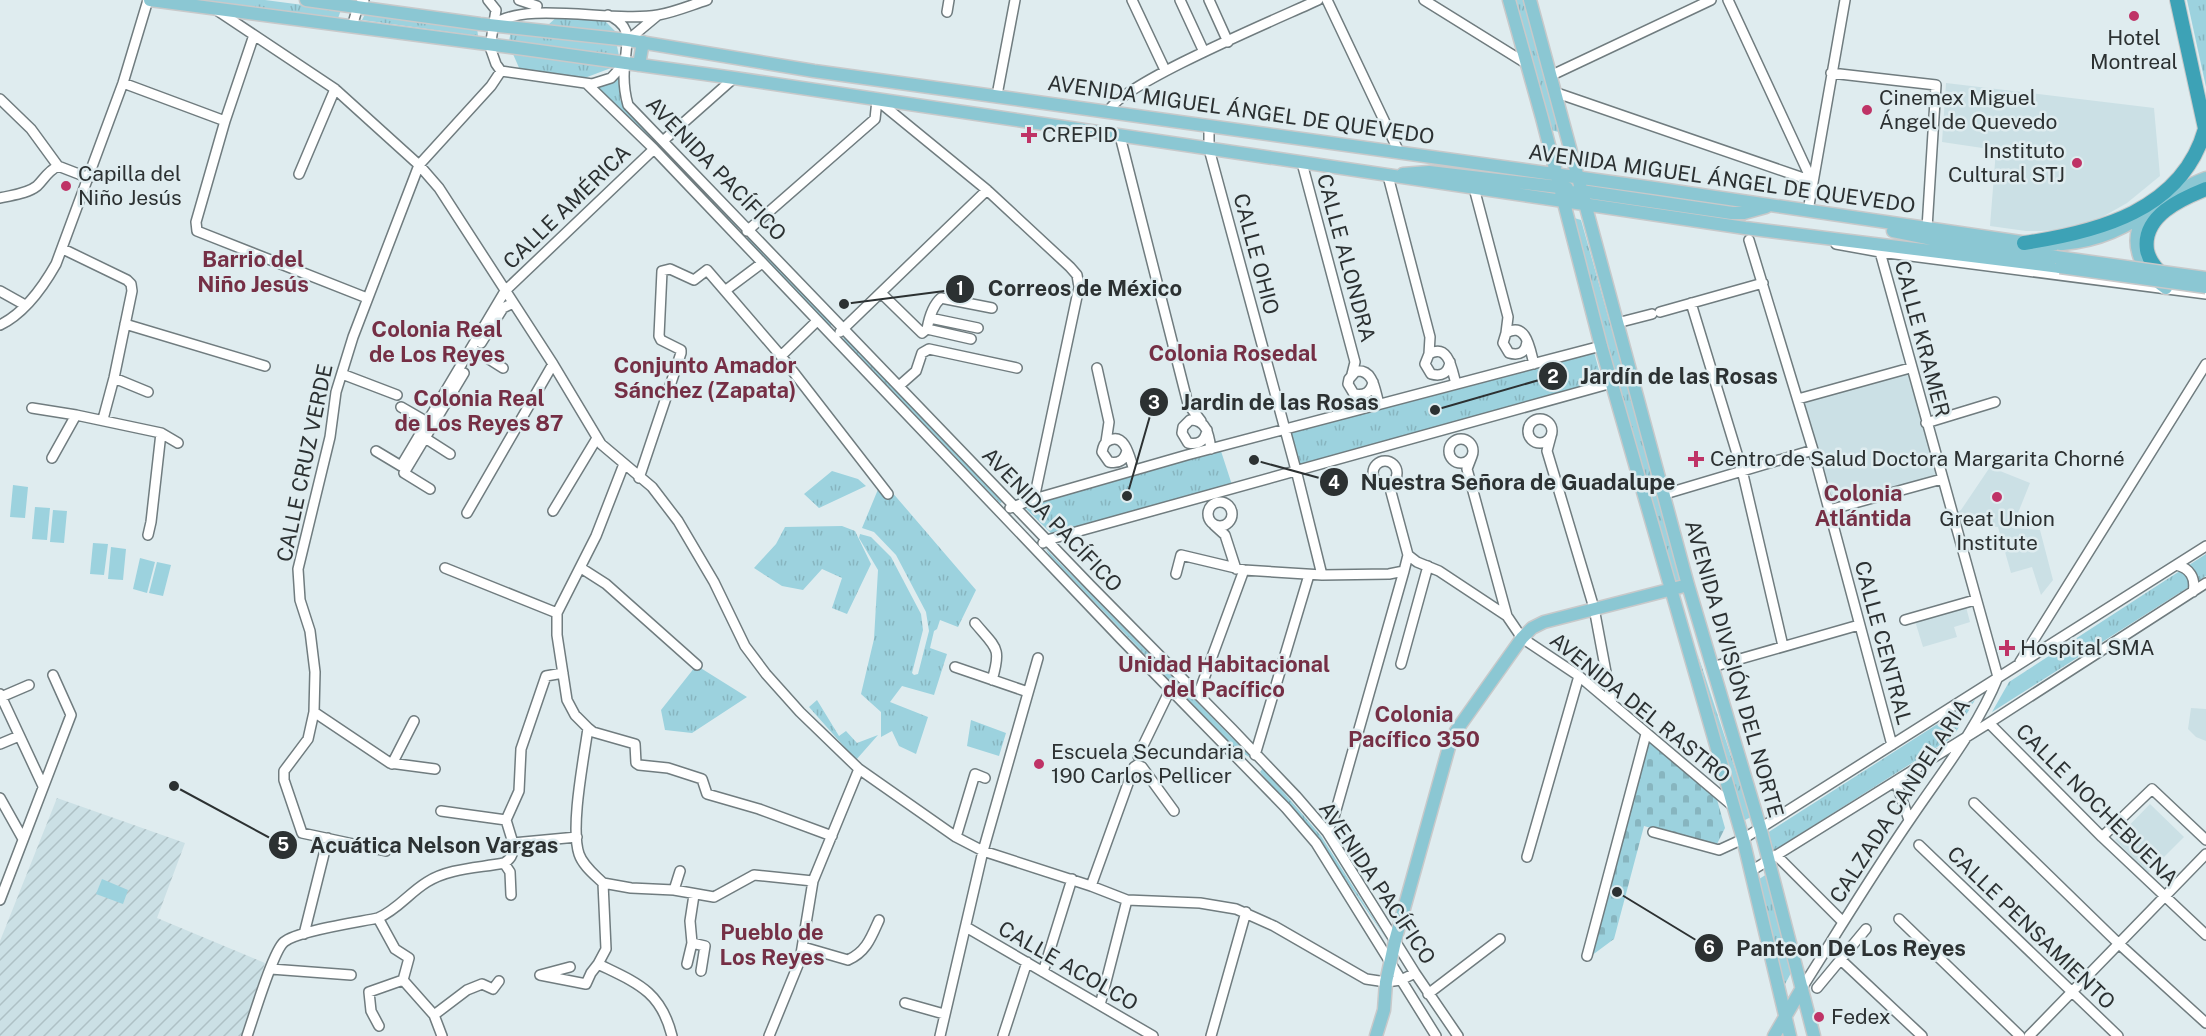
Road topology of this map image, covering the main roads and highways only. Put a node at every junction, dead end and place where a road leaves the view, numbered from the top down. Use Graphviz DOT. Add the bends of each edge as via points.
graph roads {
  1 [pos="149,0"];
  2 [pos="306,0"];
  3 [pos="1509,0"];
  4 [pos="1530,0"];
  5 [pos="2176,0"];
  6 [pos="361,3"];
  7 [pos="643,42"];
  8 [pos="639,65"];
  9 [pos="2206,131"];
  10 [pos="1557,175"];
  11 [pos="1388,176"];
  12 [pos="1578,177"];
  13 [pos="2206,178"];
  14 [pos="1560,188"];
  15 [pos="2206,189"];
  16 [pos="1581,190"];
  17 [pos="1563,202"];
  18 [pos="1584,205"];
  19 [pos="1773,206"];
  20 [pos="2163,207"];
  21 [pos="1838,215"];
  22 [pos="2144,215"];
  23 [pos="2024,243"];
  24 [pos="2059,261"];
  25 [pos="2206,279"];
  26 [pos="2206,287"];
  27 [pos="2166,288"];
  28 [pos="1688,585"];
  29 [pos="1670,590"];
  30 [pos="1802,988"];
  31 [pos="1785,1019"];
  32 [pos="1376,1036"];
  33 [pos="1774,1036"];
  34 [pos="1790,1036"];
  35 [pos="1814,1036"];
  1 -- 8 [label="main road, AVENIDA MIGUEL ÁNGEL DE QUEVEDO"];
  2 -- 6 [label="main road, AVENIDA MIGUEL ÁNGEL DE QUEVEDO"];
  3 -- 10 [label="main road, AVENIDA DIVISIÓN DEL NORTE"];
  4 -- 12 [label="main road, AVENIDA DIVISIÓN DEL NORTE"];
  5 -- 9 [label="highway"];
  6 -- 7 [label="main road, AVENIDA MIGUEL ÁNGEL DE QUEVEDO" via="494,25"];
  7 -- 8 [label="main road"];
  7 -- 10 [label="main road, AVENIDA MIGUEL ÁNGEL DE QUEVEDO" via="814,71"];
  8 -- 11 [label="main road, AVENIDA MIGUEL ÁNGEL DE QUEVEDO"];
  9 -- 23 [label="highway" via="2183,173 2139,210 2091,231"];
  10 -- 12 [label="main road, AVENIDA MIGUEL ÁNGEL DE QUEVEDO"];
  10 -- 14 [label="main road, AVENIDA DIVISIÓN DEL NORTE"];
  11 -- 14 [label="main road" via="1429,172"];
  11 -- 17 [label="main road, AVENIDA MIGUEL ÁNGEL DE QUEVEDO"];
  12 -- 14 [label="main road" via="1571,187"];
  12 -- 16 [label="main road, AVENIDA DIVISIÓN DEL NORTE"];
  12 -- 19 [label="main road, AVENIDA MIGUEL ÁNGEL DE QUEVEDO"];
  13 -- 20 [label="main road, AVENIDA MIGUEL ÁNGEL DE QUEVEDO" via="2178,191"];
  14 -- 17 [label="main road, AVENIDA DIVISIÓN DEL NORTE"];
  15 -- 20 [label="highway"];
  16 -- 17 [label="main road" via="1571,193"];
  16 -- 18 [label="main road, AVENIDA DIVISIÓN DEL NORTE"];
  16 -- 19 [label="main road" via="1732,213"];
  17 -- 18 [label="main road, AVENIDA MIGUEL ÁNGEL DE QUEVEDO"];
  17 -- 29 [label="main road, AVENIDA DIVISIÓN DEL NORTE"];
  18 -- 24 [label="main road, AVENIDA MIGUEL ÁNGEL DE QUEVEDO" via="1814,236"];
  18 -- 28 [label="main road, AVENIDA DIVISIÓN DEL NORTE"];
  19 -- 21 [label="main road, AVENIDA MIGUEL ÁNGEL DE QUEVEDO"];
  20 -- 22 [label="main road, AVENIDA MIGUEL ÁNGEL DE QUEVEDO"];
  20 -- 25 [label="highway" via="2148,235 2152,262 2162,275 2178,284 2196,284"];
  21 -- 23 [label="main road, AVENIDA MIGUEL ÁNGEL DE QUEVEDO"];
  21 -- 24 [label="main road" via="1884,229"];
  22 -- 24 [label="main road, AVENIDA MIGUEL ÁNGEL DE QUEVEDO" via="2103,237 2076,244"];
  22 -- 27 [label="main road" via="2137,234 2138,255 2149,274"];
  23 -- 24 [label="main road, AVENIDA MIGUEL ÁNGEL DE QUEVEDO"];
  24 -- 25 [label="main road, bridge"];
  24 -- 26 [label="main road, AVENIDA MIGUEL ÁNGEL DE QUEVEDO, bridge"];
  28 -- 29 [label="main road"];
  28 -- 30 [label="main road, AVENIDA DIVISIÓN DEL NORTE" via="1772,857"];
  29 -- 31 [label="main road, AVENIDA DIVISIÓN DEL NORTE" via="1743,839"];
  29 -- 32 [label="main road" via="1532,628 1456,731 1395,941"];
  30 -- 31 [label="main road, CALZADA CANDELARIA"];
  30 -- 35 [label="main road, AVENIDA DIVISIÓN DEL NORTE"];
  31 -- 33 [label="main road, CALZADA CANDELARIA"];
  31 -- 34 [label="main road, AVENIDA DIVISIÓN DEL NORTE"];
}
